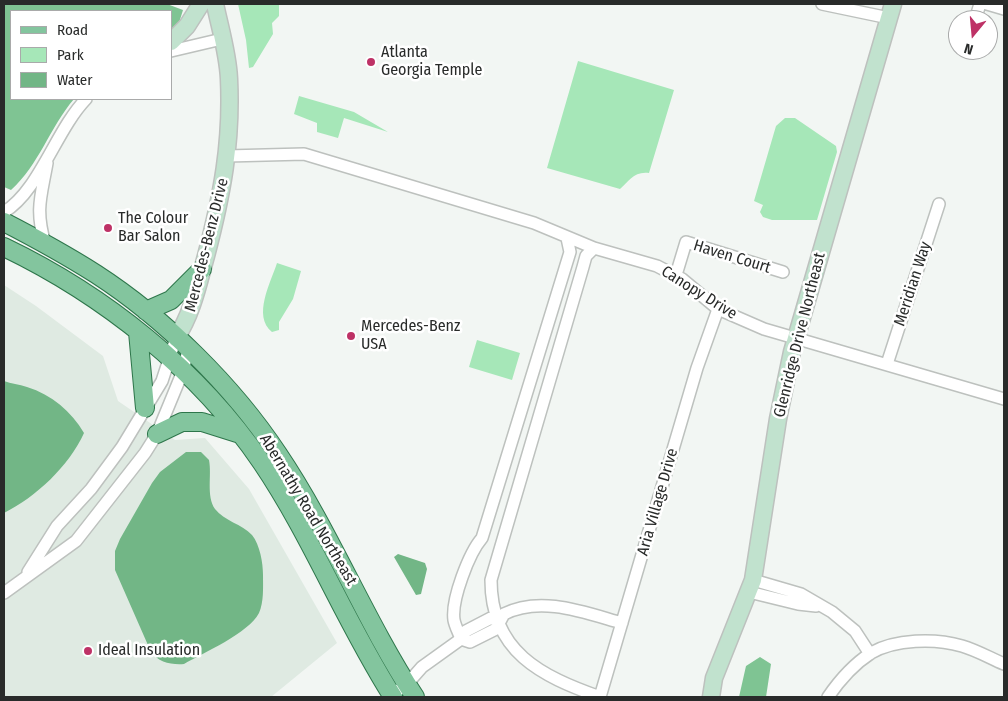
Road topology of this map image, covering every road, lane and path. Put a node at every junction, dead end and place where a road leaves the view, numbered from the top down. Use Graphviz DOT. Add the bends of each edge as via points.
graph roads {
  1 [pos="200,4"];
  2 [pos="215,4"];
  3 [pos="822,4"];
  4 [pos="987,4"];
  5 [pos="1004,9"];
  6 [pos="891,11"];
  7 [pos="222,39"];
  8 [pos="172,41"];
  9 [pos="172,51"];
  10 [pos="85,100"];
  11 [pos="49,154"];
  12 [pos="227,162"];
  13 [pos="939,204"];
  14 [pos="4,212"];
  15 [pos="4,222"];
  16 [pos="567,238"];
  17 [pos="45,244"];
  18 [pos="4,247"];
  19 [pos="594,248"];
  20 [pos="202,270"];
  21 [pos="783,272"];
  22 [pos="676,275"];
  23 [pos="718,308"];
  24 [pos="146,311"];
  25 [pos="138,332"];
  26 [pos="796,340"];
  27 [pos="182,344"];
  28 [pos="170,359"];
  29 [pos="887,364"];
  30 [pos="183,371"];
  31 [pos="1004,399"];
  32 [pos="145,408"];
  33 [pos="157,434"];
  34 [pos="240,434"];
  35 [pos="24,578"];
  36 [pos="751,586"];
  37 [pos="4,593"];
  38 [pos="500,622"];
  39 [pos="622,623"];
  40 [pos="461,639"];
  41 [pos="870,654"];
  42 [pos="1004,664"];
  43 [pos="411,691"];
  44 [pos="391,697"];
  45 [pos="600,697"];
  46 [pos="711,697"];
  47 [pos="828,697"];
  1 -- 8 [label="street" via="187,26"];
  2 -- 7 [label="street, Mercedes-Benz Drive"];
  3 -- 6 [label="street"];
  4 -- 5 [label="street"];
  6 -- 26 [label="street, Glenridge Drive Northeast"];
  7 -- 9 [label="street"];
  7 -- 12 [label="street, Mercedes-Benz Drive" via="229,77"];
  10 -- 11 [label="street" via="68,121"];
  11 -- 14 [label="street" via="26,192"];
  11 -- 17 [label="street" via="39,204"];
  12 -- 16 [label="street, Canopy Drive" via="304,154 534,223"];
  12 -- 20 [label="street, Mercedes-Benz Drive"];
  13 -- 29 [label="street, Meridian Way"];
  15 -- 17 [label="main road, Abernathy Road Northeast"];
  16 -- 19 [label="street, Canopy Drive"];
  16 -- 40 [label="street" via="570,252 482,538 473,549 461,579 454,619"];
  17 -- 24 [label="main road, Abernathy Road Northeast" via="97,275"];
  18 -- 25 [label="main road, Abernathy Road Northeast" via="84,292"];
  19 -- 22 [label="street, Canopy Drive" via="657,266"];
  19 -- 38 [label="street" via="582,267 492,580 491,598"];
  20 -- 24 [label="main road" via="171,300"];
  20 -- 27 [label="street, Mercedes-Benz Drive"];
  21 -- 22 [label="street, Haven Court" via="686,242"];
  22 -- 23 [label="street, Canopy Drive"];
  23 -- 26 [label="street, Canopy Drive"];
  23 -- 39 [label="street, Aria Village Drive"];
  24 -- 27 [label="main road, Abernathy Road Northeast"];
  25 -- 28 [label="main road, Abernathy Road Northeast"];
  25 -- 32 [label="main road"];
  26 -- 29 [label="street, Canopy Drive"];
  26 -- 36 [label="street, Glenridge Drive Northeast" via="778,419"];
  27 -- 28 [label="street"];
  27 -- 30 [label="street"];
  27 -- 43 [label="main road, Abernathy Road Northeast" via="236,399 278,454"];
  28 -- 30 [label="main road, Abernathy Road Northeast"];
  28 -- 32 [label="street" via="162,381"];
  29 -- 31 [label="street, Canopy Drive"];
  30 -- 33 [label="street"];
  30 -- 34 [label="main road, Abernathy Road Northeast"];
  32 -- 35 [label="street" via="122,446 91,489 57,526"];
  33 -- 34 [label="main road" via="182,422 202,422"];
  33 -- 35 [label="street" via="145,454 76,541"];
  34 -- 44 [label="main road, Abernathy Road Northeast" via="300,528"];
  35 -- 37 [label="street"];
  36 -- 41 [label="street" via="818,606 855,631"];
  36 -- 46 [label="street, Glenridge Drive Northeast" via="714,678"];
  38 -- 39 [label="street" via="504,614 513,609 559,606"];
  38 -- 40 [label="street" via="491,618 466,631"];
  38 -- 45 [label="street" via="512,648 528,664"];
  39 -- 45 [label="street, Aria Village Drive"];
  40 -- 43 [label="street" via="422,667"];
  41 -- 42 [label="street" via="892,646 939,641 963,646"];
  41 -- 47 [label="street" via="842,679"];
  43 -- 44 [label="street"];
}
